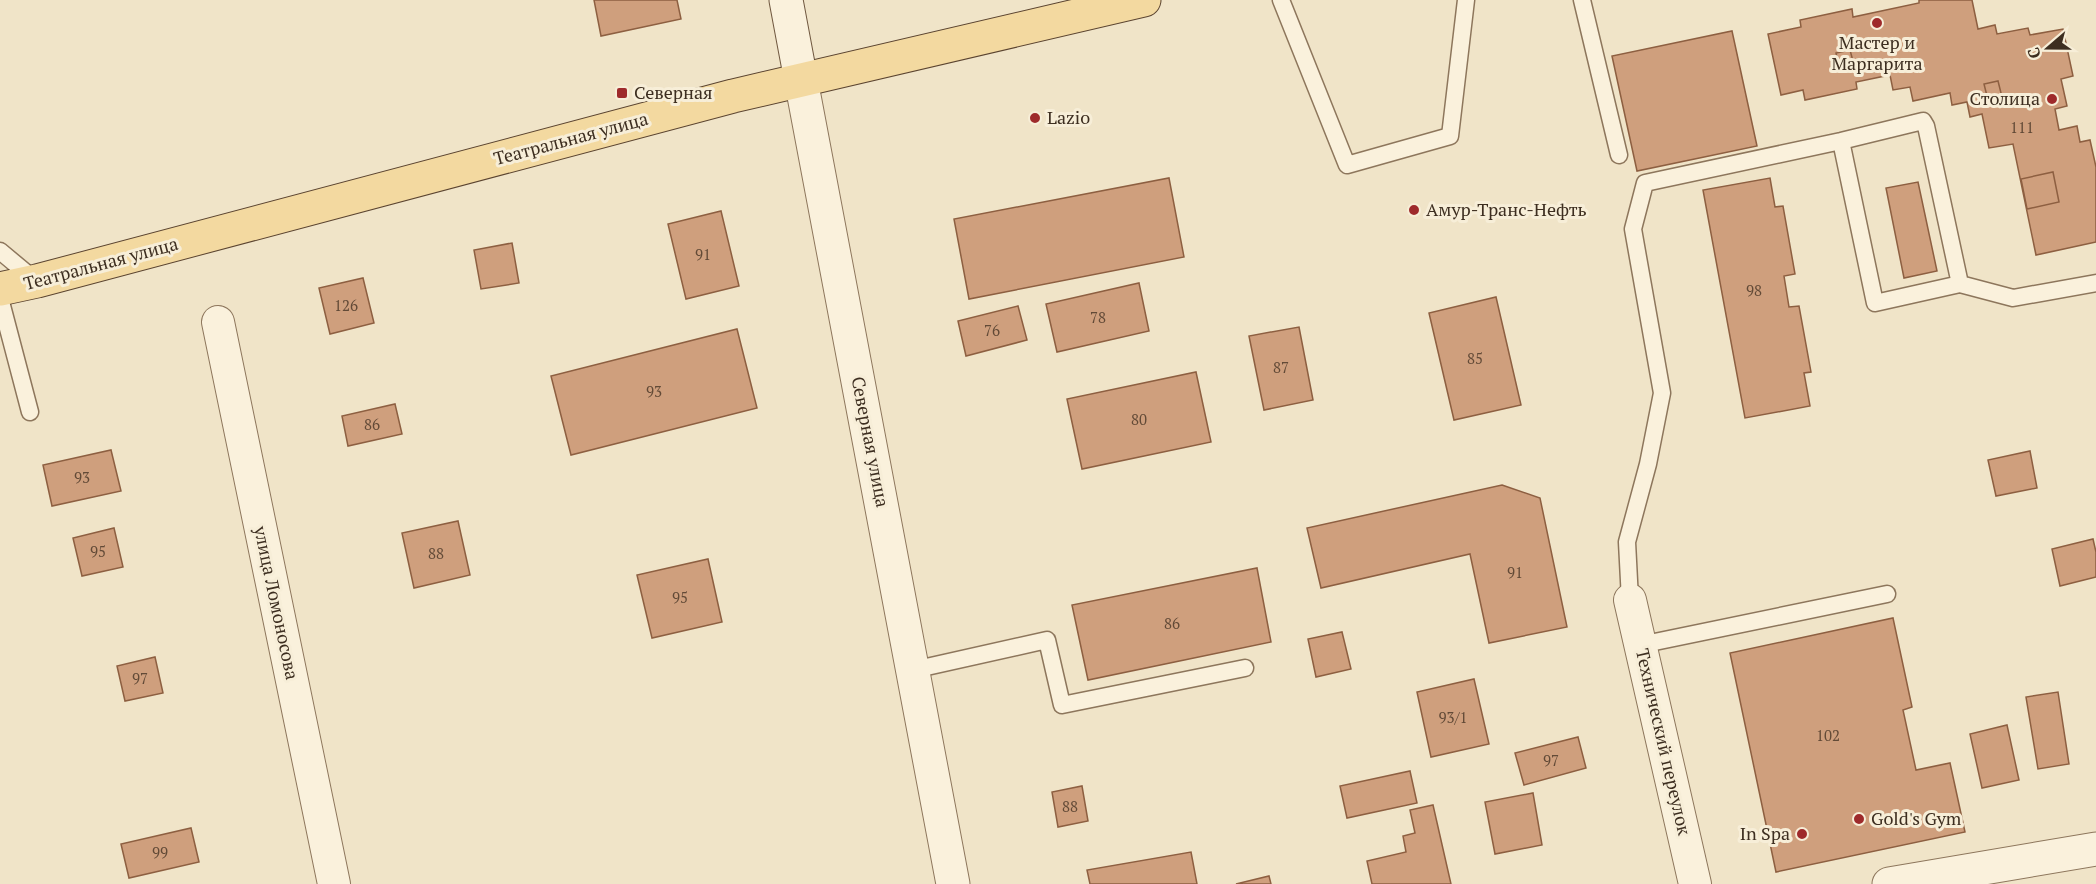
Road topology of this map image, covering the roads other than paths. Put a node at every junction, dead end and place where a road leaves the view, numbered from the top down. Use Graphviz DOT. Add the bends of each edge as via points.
graph roads {
  1 [pos="786,0"];
  2 [pos="1144,0"];
  3 [pos="1281,0"];
  4 [pos="1466,0"];
  5 [pos="1582,0"];
  6 [pos="801,80"];
  7 [pos="1841,141"];
  8 [pos="1619,155"];
  9 [pos="0,251"];
  10 [pos="37,281"];
  11 [pos="2096,283"];
  12 [pos="1960,284"];
  13 [pos="0,289"];
  14 [pos="0,298"];
  15 [pos="218,322"];
  16 [pos="30,412"];
  17 [pos="1887,594"];
  18 [pos="1630,600"];
  19 [pos="1640,645"];
  20 [pos="1245,668"];
  21 [pos="913,670"];
  22 [pos="2096,849"];
  23 [pos="334,884"];
  24 [pos="953,884"];
  25 [pos="1695,884"];
  26 [pos="1889,884"];
  1 -- 6 [label="street, Северная улица"];
  2 -- 6 [label="main road, Театральная улица"];
  3 -- 4 [label="lane" via="1347,165 1450,136"];
  5 -- 8 [label="lane"];
  6 -- 10 [label="main road, Театральная улица"];
  6 -- 21 [label="street, Северная улица"];
  7 -- 12 [label="lane" via="1923,121"];
  7 -- 12 [label="lane" via="1875,303"];
  7 -- 18 [label="lane" via="1645,183 1634,229 1662,393 1627,542"];
  9 -- 10 [label="lane"];
  10 -- 13 [label="main road, Театральная улица"];
  11 -- 12 [label="lane" via="2013,298"];
  14 -- 16 [label="lane"];
  15 -- 23 [label="street, улица Ломоносова"];
  17 -- 19 [label="lane"];
  18 -- 19 [label="street, Технический переулок"];
  19 -- 25 [label="street, Технический переулок"];
  20 -- 21 [label="lane" via="1062,705 1047,640"];
  21 -- 24 [label="street, Северная улица"];
  22 -- 26 [label="street"];
}
